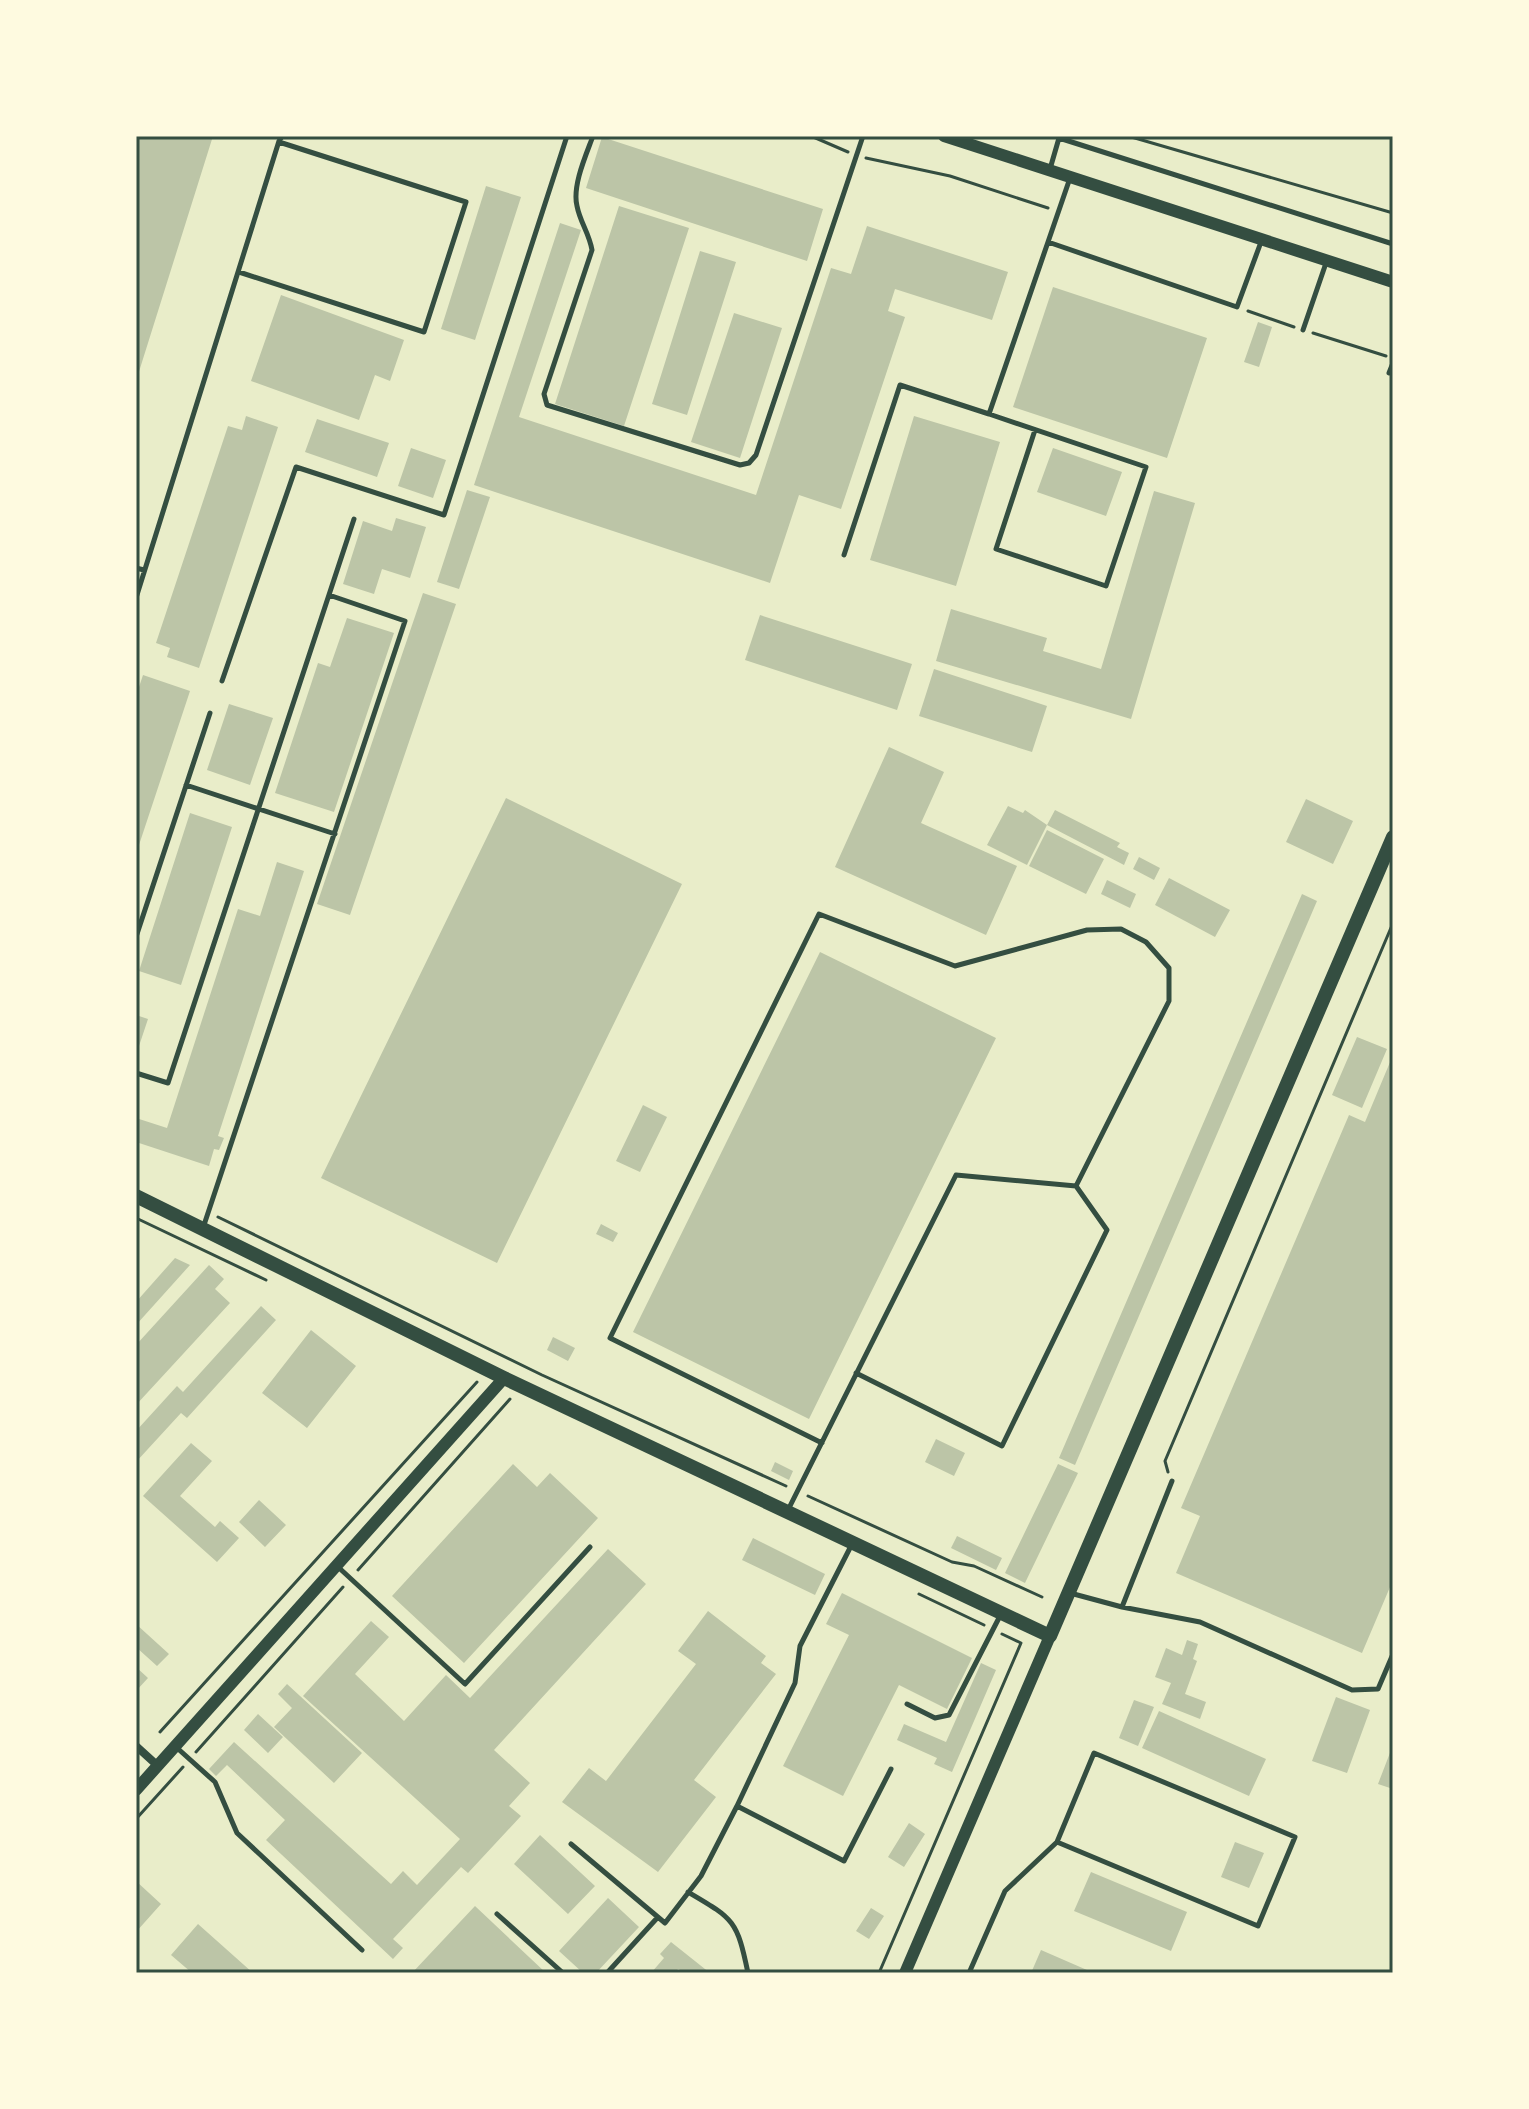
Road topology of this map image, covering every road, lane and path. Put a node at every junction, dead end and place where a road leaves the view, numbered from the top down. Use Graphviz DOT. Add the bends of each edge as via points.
graph roads {
  1 [pos="567,136"];
  2 [pos="593,136"];
  3 [pos="811,136"];
  4 [pos="863,136"];
  5 [pos="944,136"];
  6 [pos="1128,136"];
  7 [pos="280,138"];
  8 [pos="857,156"];
  9 [pos="1049,170"];
  10 [pos="1071,177"];
  11 [pos="1059,211"];
  12 [pos="1393,213"];
  13 [pos="1262,241"];
  14 [pos="1048,242"];
  15 [pos="1393,244"];
  16 [pos="1326,262"];
  17 [pos="239,272"];
  18 [pos="1393,282"];
  19 [pos="1303,330"];
  20 [pos="1393,363"];
  21 [pos="1389,373"];
  22 [pos="989,414"];
  23 [pos="1035,430"];
  24 [pos="354,519"];
  25 [pos="844,555"];
  26 [pos="136,568"];
  27 [pos="144,570"];
  28 [pos="329,595"];
  29 [pos="136,598"];
  30 [pos="222,681"];
  31 [pos="210,713"];
  32 [pos="186,785"];
  33 [pos="258,809"];
  34 [pos="335,834"];
  35 [pos="1393,837"];
  36 [pos="1393,923"];
  37 [pos="136,937"];
  38 [pos="136,1073"];
  39 [pos="1076,1186"];
  40 [pos="136,1196"];
  41 [pos="209,1212"];
  42 [pos="203,1229"];
  43 [pos="856,1373"];
  44 [pos="504,1378"];
  45 [pos="478,1381"];
  46 [pos="512,1396"];
  47 [pos="822,1443"];
  48 [pos="1172,1481"];
  49 [pos="797,1491"];
  50 [pos="787,1511"];
  51 [pos="852,1543"];
  52 [pos="590,1547"];
  53 [pos="336,1566"];
  54 [pos="350,1578"];
  55 [pos="1069,1593"];
  56 [pos="1042,1597"];
  57 [pos="1122,1607"];
  58 [pos="1001,1613"];
  59 [pos="1050,1636"];
  60 [pos="1021,1643"];
  61 [pos="1393,1654"];
  62 [pos="907,1704"];
  63 [pos="160,1732"];
  64 [pos="136,1746"];
  65 [pos="175,1746"];
  66 [pos="190,1759"];
  67 [pos="158,1766"];
  68 [pos="891,1769"];
  69 [pos="136,1790"];
  70 [pos="737,1806"];
  71 [pos="136,1819"];
  72 [pos="1057,1842"];
  73 [pos="571,1844"];
  74 [pos="688,1892"];
  75 [pos="497,1914"];
  76 [pos="658,1917"];
  77 [pos="362,1950"];
  78 [pos="563,1973"];
  79 [pos="607,1973"];
  80 [pos="748,1973"];
  81 [pos="879,1973"];
  82 [pos="905,1973"];
  83 [pos="969,1973"];
  1 -- 30 [label="lane" via="444,515 296,467"];
  2 -- 8 [label="lane" via="577,191 592,250 544,394 547,405 740,465 756,455"];
  3 -- 8 [label="path"];
  4 -- 8 [label="lane"];
  5 -- 9 [label="street"];
  6 -- 12 [label="path"];
  7 -- 17 [label="lane"];
  7 -- 17 [label="lane" via="466,202 424,332"];
  8 -- 11 [label="path" via="950,176"];
  9 -- 10 [label="street"];
  9 -- 15 [label="lane" via="1059,138"];
  10 -- 11 [label="lane"];
  10 -- 13 [label="street"];
  11 -- 14 [label="lane"];
  13 -- 14 [label="lane" via="1237,307"];
  13 -- 16 [label="street"];
  14 -- 22 [label="lane"];
  16 -- 18 [label="street"];
  16 -- 19 [label="lane"];
  17 -- 27 [label="lane"];
  20 -- 21 [label="lane"];
  22 -- 23 [label="lane"];
  22 -- 25 [label="lane" via="900,385"];
  23 -- 23 [label="lane" via="1146,467 1106,586 996,549"];
  24 -- 28 [label="lane"];
  26 -- 27 [label="lane"];
  27 -- 29 [label="lane"];
  28 -- 33 [label="lane"];
  28 -- 34 [label="lane" via="405,621"];
  31 -- 32 [label="lane"];
  32 -- 33 [label="lane"];
  32 -- 37 [label="lane"];
  33 -- 34 [label="lane"];
  33 -- 38 [label="lane" via="168,1083"];
  34 -- 41 [label="lane"];
  35 -- 55 [label="main road"];
  36 -- 48 [label="path" via="1165,1461"];
  39 -- 43 [label="lane" via="956,1175"];
  39 -- 43 [label="lane" via="1107,1230 1002,1446"];
  39 -- 47 [label="lane" via="1169,1001 1169,968 1146,942 1121,929 1087,930 955,966 819,914 610,1338"];
  40 -- 42 [label="main road"];
  41 -- 42 [label="lane"];
  41 -- 49 [label="path" via="542,1375"];
  42 -- 44 [label="main road"];
  43 -- 47 [label="lane"];
  44 -- 50 [label="main road"];
  44 -- 53 [label="street"];
  45 -- 63 [label="path"];
  46 -- 54 [label="path"];
  47 -- 49 [label="lane"];
  48 -- 57 [label="lane"];
  49 -- 50 [label="lane"];
  49 -- 56 [label="path"];
  50 -- 51 [label="main road"];
  51 -- 58 [label="main road"];
  51 -- 70 [label="lane" via="800,1646 795,1683"];
  52 -- 54 [label="lane" via="465,1684"];
  53 -- 54 [label="lane"];
  53 -- 65 [label="street"];
  54 -- 66 [label="path"];
  55 -- 57 [label="lane"];
  55 -- 59 [label="main road"];
  57 -- 61 [label="lane" via="1200,1622 1352,1690 1378,1689"];
  58 -- 59 [label="main road"];
  58 -- 62 [label="lane" via="949,1715 935,1718"];
  59 -- 82 [label="street"];
  60 -- 81 [label="path"];
  64 -- 67 [label="street"];
  65 -- 66 [label="lane"];
  65 -- 67 [label="street"];
  66 -- 71 [label="path"];
  66 -- 77 [label="lane" via="215,1782 237,1833"];
  67 -- 69 [label="street"];
  68 -- 70 [label="lane" via="844,1861"];
  70 -- 74 [label="lane"];
  72 -- 72 [label="lane" via="1094,1753 1295,1837 1258,1926"];
  72 -- 83 [label="lane" via="1005,1891"];
  73 -- 76 [label="lane"];
  74 -- 76 [label="lane" via="665,1923"];
  74 -- 80 [label="lane" via="727,1916 740,1934"];
  75 -- 78 [label="lane"];
  76 -- 79 [label="lane"];
}
